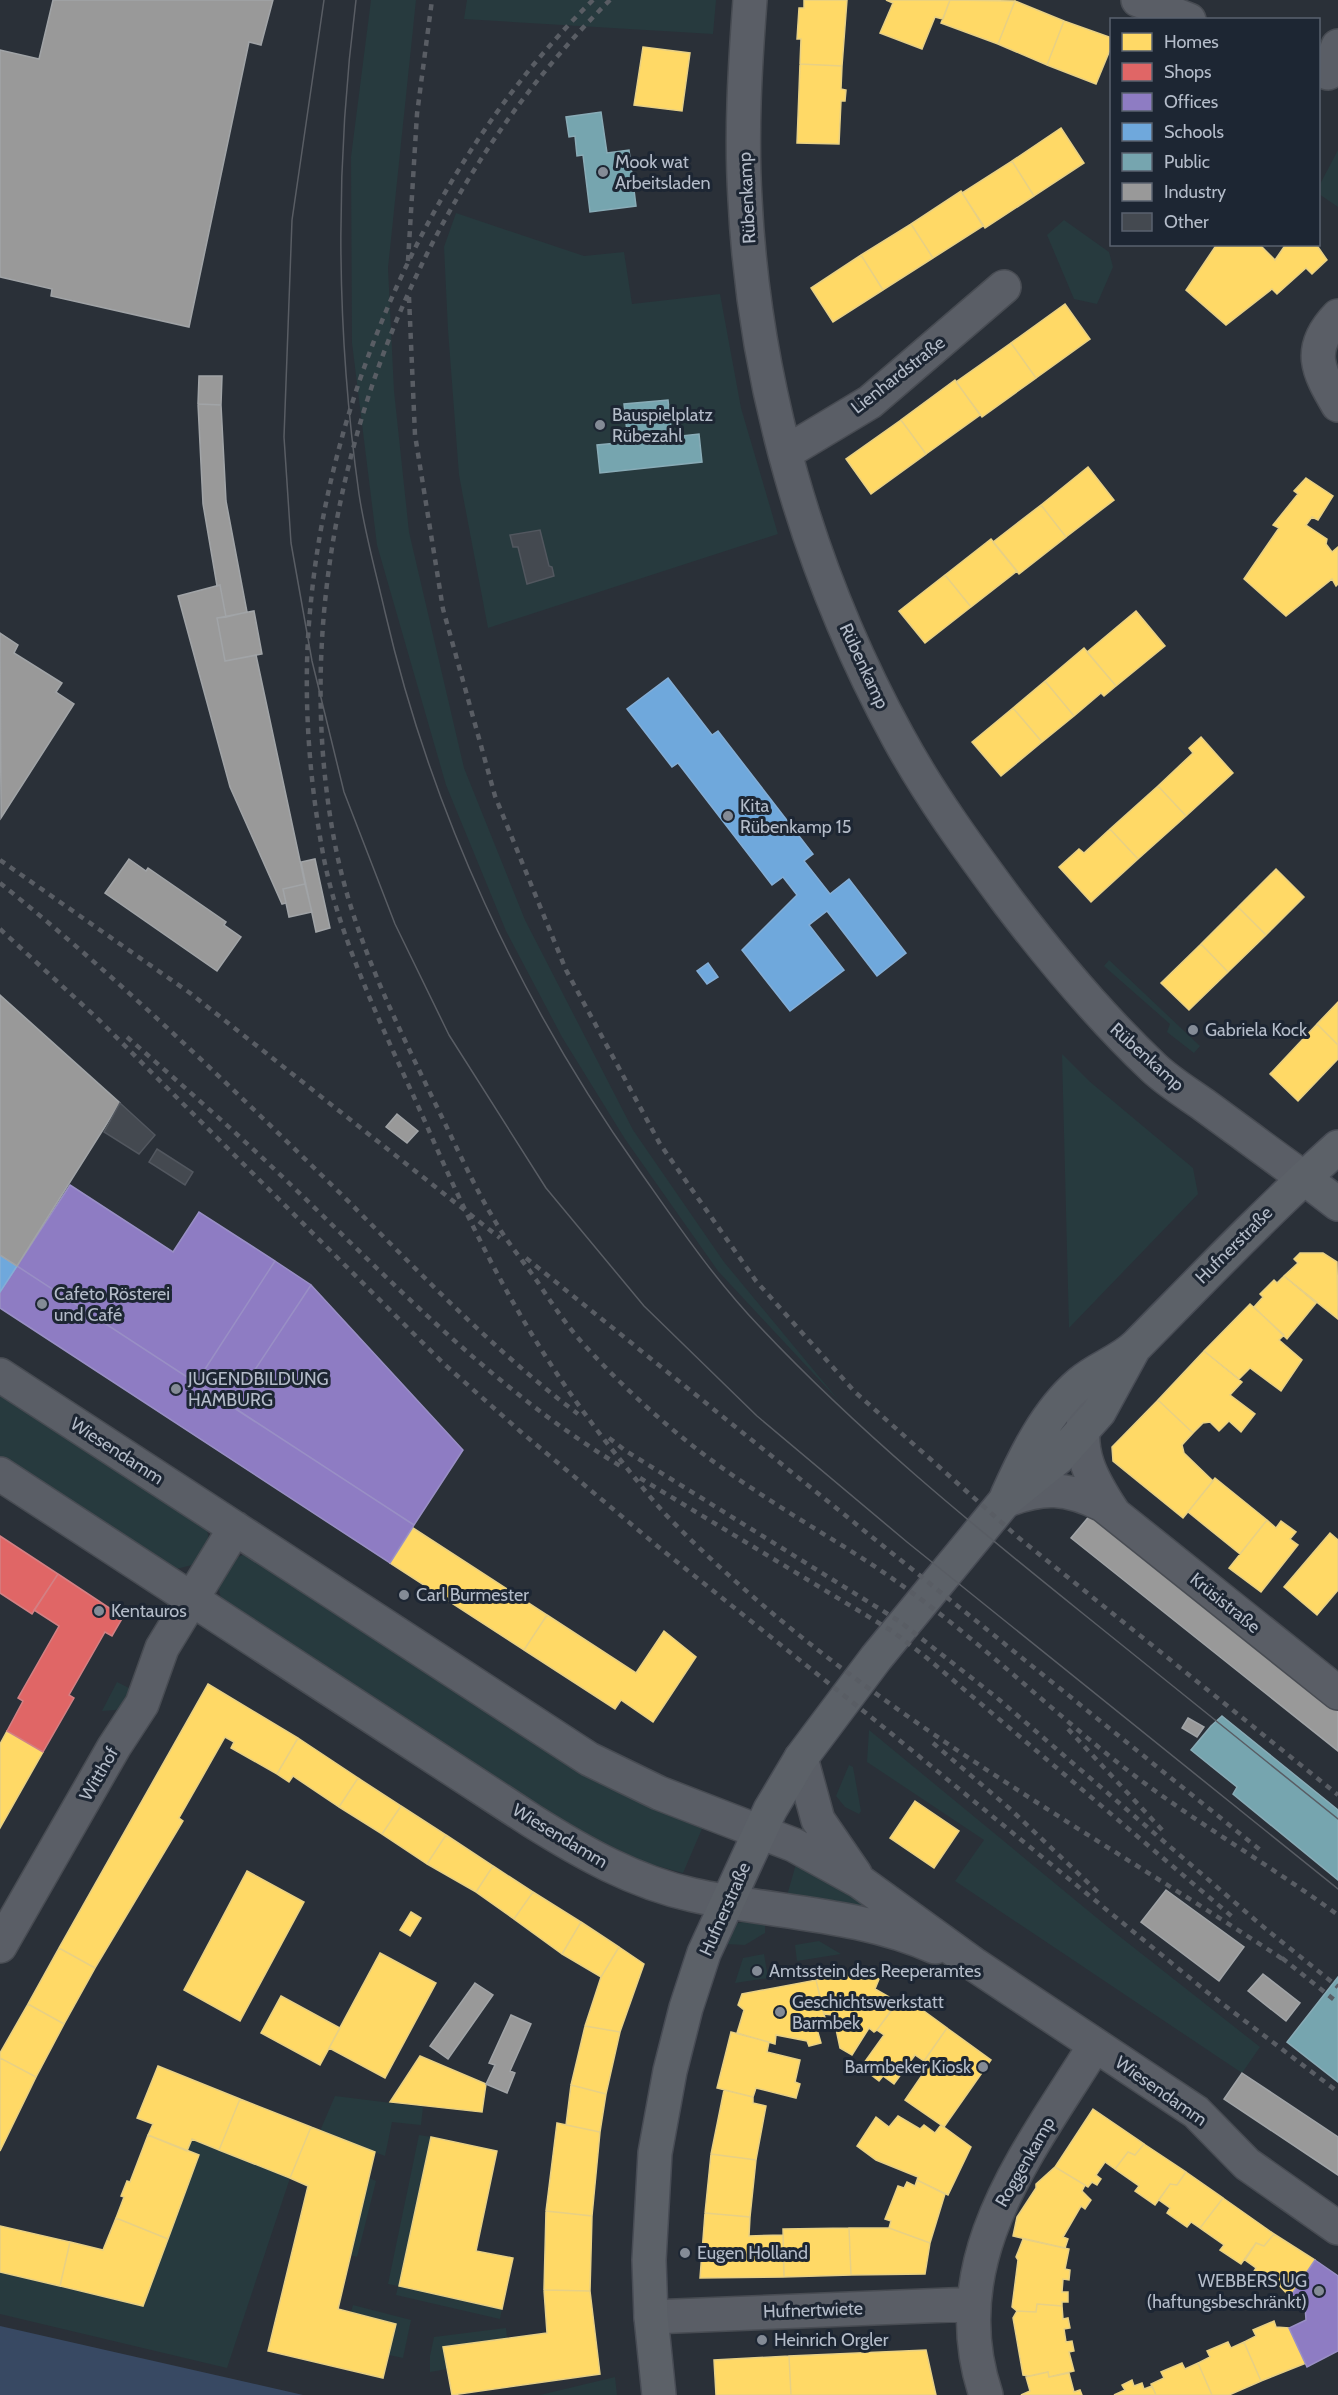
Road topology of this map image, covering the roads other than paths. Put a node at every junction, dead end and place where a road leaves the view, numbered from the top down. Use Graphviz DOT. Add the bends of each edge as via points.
graph roads {
  1 [pos="750,0"];
  2 [pos="1138,0"];
  3 [pos="1183,18"];
  4 [pos="1004,287"];
  5 [pos="1338,316"];
  6 [pos="1338,405"];
  7 [pos="785,453"];
  8 [pos="1338,1147"];
  9 [pos="1304,1178"];
  10 [pos="1338,1204"];
  11 [pos="1123,1355"];
  12 [pos="0,1375"];
  13 [pos="1082,1432"];
  14 [pos="0,1474"];
  15 [pos="1005,1501"];
  16 [pos="1113,1512"];
  17 [pos="235,1528"];
  18 [pos="192,1600"];
  19 [pos="1338,1693"];
  20 [pos="801,1758"];
  21 [pos="761,1831"];
  22 [pos="859,1881"];
  23 [pos="728,1902"];
  24 [pos="0,1946"];
  25 [pos="975,1965"];
  26 [pos="1095,2045"];
  27 [pos="1338,2228"];
  28 [pos="975,2304"];
  29 [pos="651,2317"];
  30 [pos="658,2395"];
  31 [pos="986,2395"];
  1 -- 7 [label="street, Rübenkamp" via="744,87 745,200 763,350"];
  2 -- 3 [label="street"];
  4 -- 7 [label="street, Lienhardstraße" via="870,402"];
  5 -- 6 [label="street" via="1321,339 1318,365"];
  7 -- 9 [label="street, Rübenkamp" via="820,561 856,651 898,737 962,840 1060,970 1114,1029 1158,1071"];
  8 -- 9 [label="main road, Hufnerstraße"];
  9 -- 10 [label="main road"];
  9 -- 11 [label="main road, Hufnerstraße"];
  11 -- 13 [label="main road, Hufnerstraße" via="1112,1392"];
  11 -- 15 [label="main road, Hufnerstraße" via="1070,1392 1032,1444"];
  12 -- 17 [label="street, Wiesendamm"];
  13 -- 15 [label="main road, Hufnerstraße" via="1058,1458"];
  13 -- 16 [label="street, Krüsistraße" via="1088,1470"];
  14 -- 18 [label="street, Wiesendamm"];
  15 -- 16 [label="street, Krüsistraße" via="1029,1491 1052,1489 1087,1498"];
  15 -- 20 [label="main road, Hufnerstraße" via="876,1658"];
  16 -- 19 [label="street, Krüsistraße"];
  17 -- 18 [label="street"];
  17 -- 21 [label="street, Wiesendamm" via="590,1759 659,1793"];
  18 -- 23 [label="street, Wiesendamm" via="583,1852 666,1888"];
  18 -- 24 [label="street, Witthof" via="162,1648 142,1704"];
  20 -- 21 [label="main road, Hufnerstraße"];
  20 -- 22 [label="street" via="818,1820"];
  21 -- 22 [label="street, Wiesendamm"];
  21 -- 23 [label="main road, Hufnerstraße"];
  22 -- 25 [label="street, Wiesendamm"];
  23 -- 25 [label="street, Wiesendamm" via="832,1917 895,1931"];
  23 -- 29 [label="main road, Hufnerstraße" via="704,1953 686,2008 664,2102 649,2226"];
  25 -- 26 [label="street, Wiesendamm"];
  26 -- 27 [label="street, Wiesendamm" via="1204,2119 1254,2170"];
  26 -- 28 [label="street, Roggenkamp" via="1004,2193 980,2259"];
  28 -- 29 [label="street, Hufnertwiete"];
  28 -- 31 [label="street, Roggenkamp" via="976,2347"];
  29 -- 30 [label="main road, Hufnerstraße"];
}
